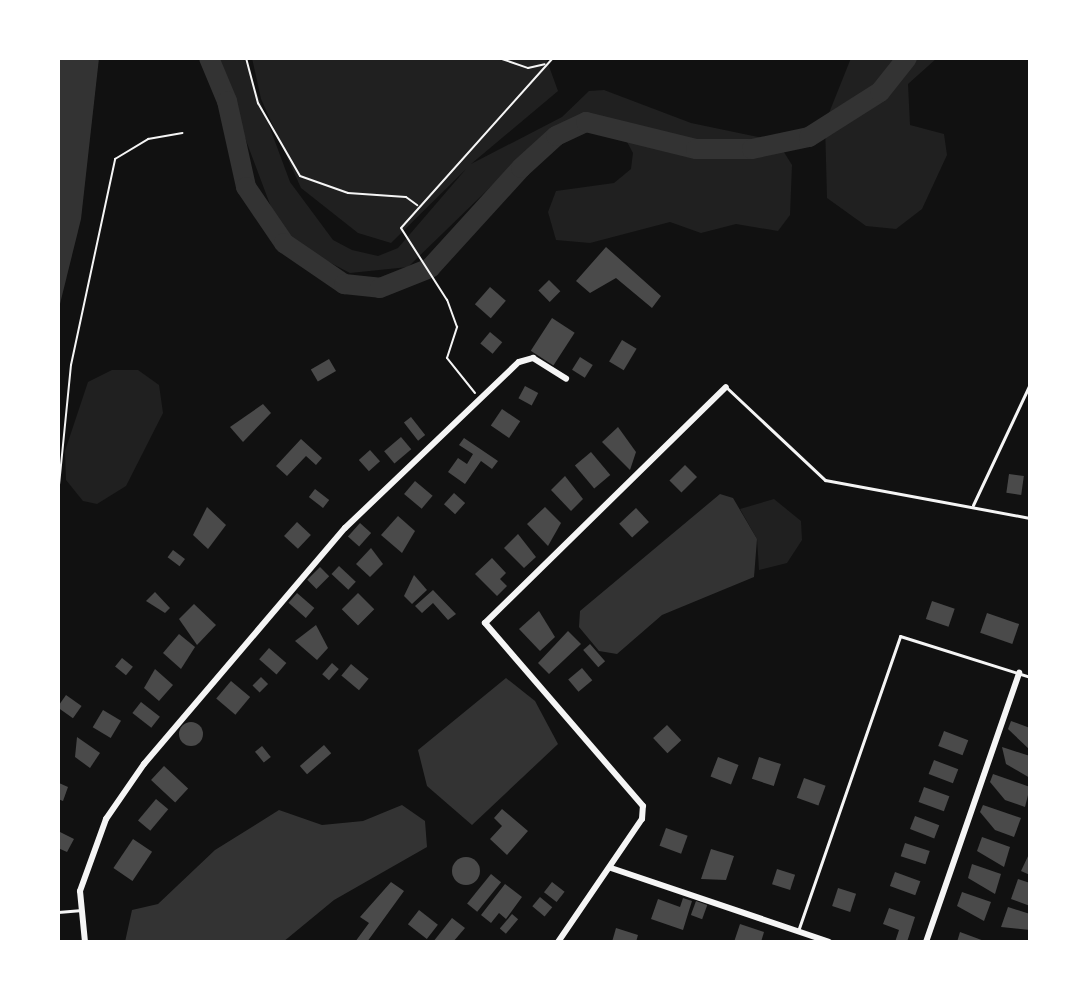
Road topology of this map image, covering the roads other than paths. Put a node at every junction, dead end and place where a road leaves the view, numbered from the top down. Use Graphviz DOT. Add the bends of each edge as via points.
graph roads {
  1 [pos="566,379"];
  2 [pos="1030,384"];
  3 [pos="726,387"];
  4 [pos="973,505"];
  5 [pos="1030,518"];
  6 [pos="1019,673"];
  7 [pos="1030,677"];
  8 [pos="611,868"];
  9 [pos="79,910"];
  10 [pos="58,912"];
  11 [pos="798,932"];
  12 [pos="85,942"];
  13 [pos="558,942"];
  14 [pos="829,942"];
  15 [pos="926,942"];
  1 -- 9 [label="street" via="526,358 345,528 144,764 94,845"];
  2 -- 4 [label="lane"];
  3 -- 4 [label="lane" via="825,480"];
  3 -- 8 [label="street" via="485,623 641,799 642,819"];
  4 -- 5 [label="lane"];
  6 -- 7 [label="lane"];
  6 -- 11 [label="lane" via="900,636"];
  6 -- 15 [label="street"];
  8 -- 11 [label="street"];
  8 -- 13 [label="street"];
  9 -- 10 [label="lane"];
  9 -- 12 [label="street"];
  11 -- 14 [label="street"];
}
